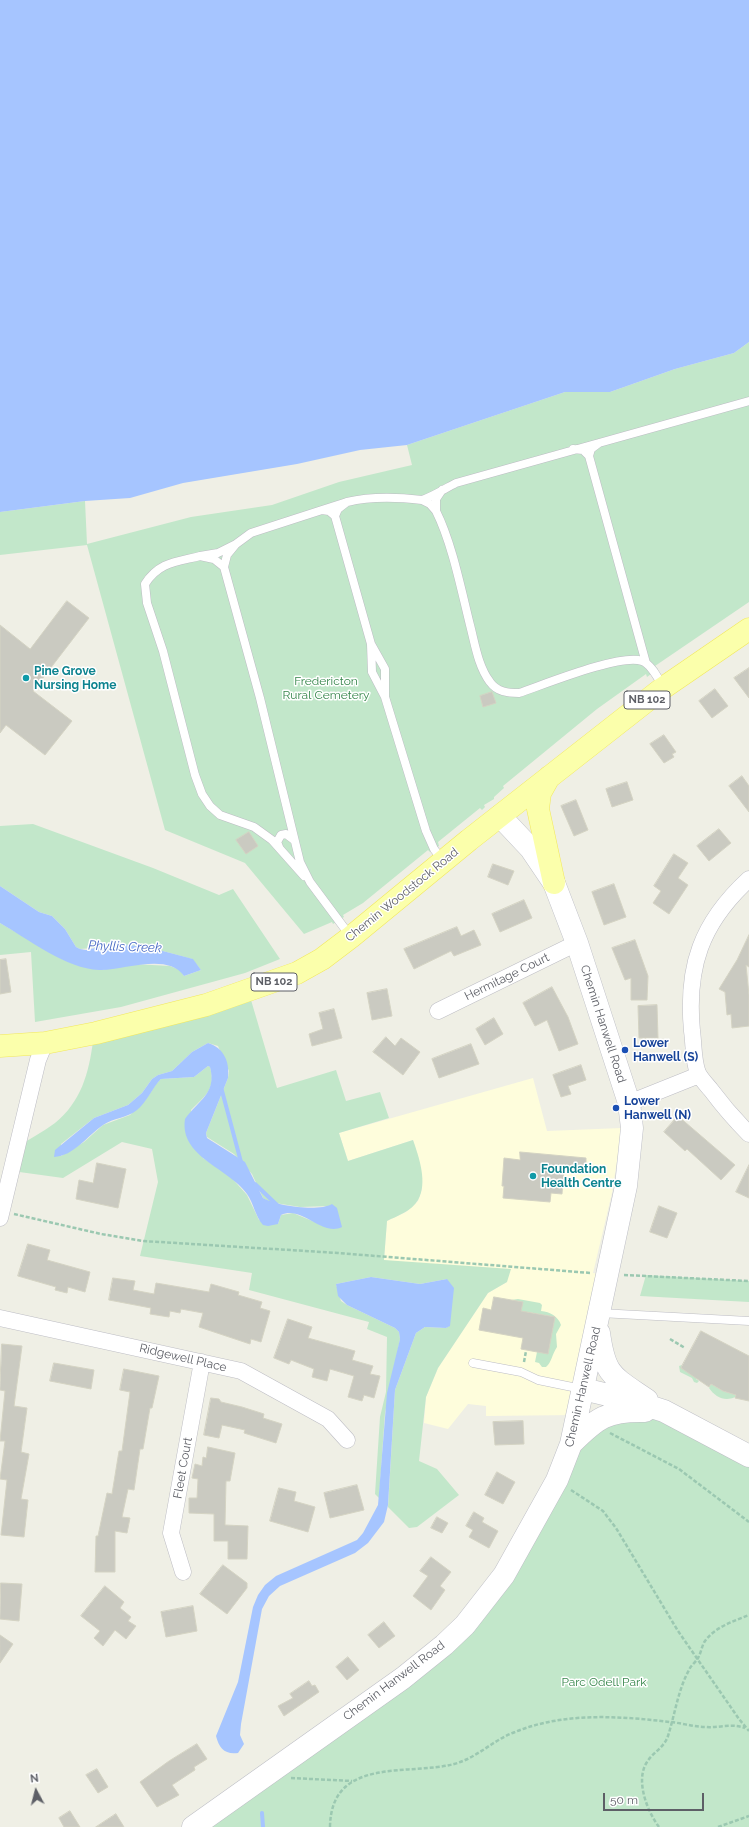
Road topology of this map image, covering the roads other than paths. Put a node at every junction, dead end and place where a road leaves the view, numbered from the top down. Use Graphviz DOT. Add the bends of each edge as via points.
graph roads {
  1 [pos="749,401"];
  2 [pos="599,443"];
  3 [pos="573,449"];
  4 [pos="589,456"];
  5 [pos="442,490"];
  6 [pos="422,500"];
  7 [pos="347,502"];
  8 [pos="322,510"];
  9 [pos="436,511"];
  10 [pos="335,516"];
  11 [pos="236,544"];
  12 [pos="200,556"];
  13 [pos="224,567"];
  14 [pos="749,629"];
  15 [pos="371,644"];
  16 [pos="643,650"];
  17 [pos="633,659"];
  18 [pos="646,663"];
  19 [pos="663,688"];
  20 [pos="385,697"];
  21 [pos="549,777"];
  22 [pos="500,816"];
  23 [pos="294,840"];
  24 [pos="278,847"];
  25 [pos="443,862"];
  26 [pos="749,879"];
  27 [pos="310,882"];
  28 [pos="554,883"];
  29 [pos="351,937"];
  30 [pos="577,943"];
  31 [pos="438,1011"];
  32 [pos="45,1043"];
  33 [pos="0,1046"];
  34 [pos="699,1075"];
  35 [pos="629,1103"];
  36 [pos="749,1134"];
  37 [pos="1,1214"];
  38 [pos="599,1316"];
  39 [pos="0,1318"];
  40 [pos="749,1321"];
  41 [pos="202,1362"];
  42 [pos="473,1363"];
  43 [pos="583,1389"];
  44 [pos="664,1411"];
  45 [pos="347,1440"];
  46 [pos="571,1444"];
  47 [pos="749,1456"];
  48 [pos="184,1572"];
  49 [pos="193,1827"];
  1 -- 2 [label="lane"];
  2 -- 3 [label="lane"];
  2 -- 4 [label="lane" via="591,448"];
  3 -- 4 [label="lane" via="583,450"];
  3 -- 5 [label="lane" via="456,482"];
  4 -- 16 [label="lane"];
  5 -- 6 [label="lane"];
  5 -- 9 [label="lane" via="436,499"];
  6 -- 7 [label="lane" via="375,497"];
  6 -- 9 [label="lane"];
  7 -- 8 [label="lane"];
  7 -- 10 [label="lane" via="338,509"];
  8 -- 10 [label="lane"];
  8 -- 11 [label="lane" via="251,533"];
  9 -- 17 [label="lane" via="456,572 477,654 490,683 499,690 519,693 589,669"];
  10 -- 15 [label="lane"];
  11 -- 12 [label="lane" via="218,553"];
  11 -- 13 [label="lane" via="227,555"];
  12 -- 13 [label="lane" via="214,559"];
  12 -- 24 [label="lane" via="170,563 153,572 145,584 147,603 202,794 220,815 254,827"];
  13 -- 23 [label="lane" via="288,806"];
  14 -- 19 [label="main road, Chemin Woodstock Road / NB 102"];
  15 -- 20 [label="lane" via="372,672"];
  15 -- 20 [label="lane" via="385,669"];
  16 -- 17 [label="lane" via="640,656"];
  16 -- 18 [label="lane"];
  17 -- 18 [label="lane"];
  18 -- 19 [label="lane"];
  19 -- 21 [label="main road, Chemin Woodstock Road / NB 102"];
  20 -- 25 [label="lane" via="426,832"];
  21 -- 22 [label="main road, Chemin Woodstock Road / NB 102"];
  21 -- 28 [label="main road" via="540,793 538,809"];
  22 -- 25 [label="main road, Chemin Woodstock Road / NB 102"];
  22 -- 28 [label="main road, Chemin Hanwell Road" via="531,849"];
  23 -- 24 [label="lane" via="286,834 281,836 277,842"];
  23 -- 27 [label="lane" via="300,862"];
  24 -- 27 [label="lane"];
  25 -- 29 [label="main road, Chemin Woodstock Road / NB 102"];
  26 -- 34 [label="street" via="726,901 708,929 698,953 690,1010"];
  27 -- 29 [label="lane"];
  28 -- 30 [label="main road, Chemin Hanwell Road"];
  29 -- 32 [label="main road, Chemin Woodstock Road / NB 102" via="298,973 247,992 96,1033"];
  30 -- 31 [label="street, Hermitage Court"];
  30 -- 35 [label="main road, Chemin Hanwell Road"];
  32 -- 33 [label="main road, Chemin Woodstock Road / NB 102"];
  32 -- 37 [label="street" via="36,1068"];
  34 -- 35 [label="street"];
  34 -- 36 [label="street" via="729,1114"];
  35 -- 38 [label="main road, Chemin Hanwell Road" via="632,1128 626,1186"];
  38 -- 40 [label="lane"];
  38 -- 43 [label="main road, Chemin Hanwell Road"];
  38 -- 44 [label="main road" via="606,1368"];
  39 -- 41 [label="street, Ridgewell Place"];
  41 -- 45 [label="street, Ridgewell Place" via="241,1371 328,1419"];
  41 -- 48 [label="street, Fleet Court" via="171,1533"];
  42 -- 43 [label="lane" via="520,1372 538,1380"];
  43 -- 44 [label="main road"];
  43 -- 46 [label="main road, Chemin Hanwell Road"];
  44 -- 46 [label="main road" via="609,1414 591,1424"];
  44 -- 47 [label="main road"];
  46 -- 49 [label="main road, Chemin Hanwell Road" via="557,1480 504,1576 464,1625 403,1678"];
}
